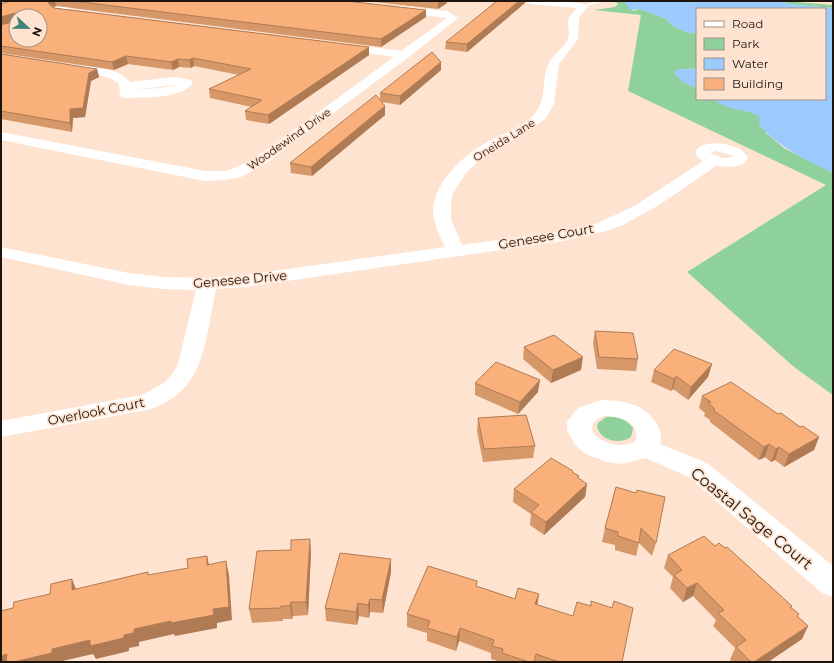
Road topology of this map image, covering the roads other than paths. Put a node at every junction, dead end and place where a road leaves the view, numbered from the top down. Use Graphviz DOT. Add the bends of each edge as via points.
graph roads {
  1 [pos="83,1"];
  2 [pos="530,1"];
  3 [pos="544,2"];
  4 [pos="599,2"];
  5 [pos="583,6"];
  6 [pos="388,8"];
  7 [pos="56,10"];
  8 [pos="48,13"];
  9 [pos="76,13"];
  10 [pos="333,46"];
  11 [pos="405,55"];
  12 [pos="55,65"];
  13 [pos="125,86"];
  14 [pos="1,136"];
  15 [pos="713,161"];
  16 [pos="456,250"];
  17 [pos="1,252"];
  18 [pos="207,284"];
  19 [pos="1,429"];
  20 [pos="645,448"];
  21 [pos="833,584"];
  1 -- 7 [label="street"];
  2 -- 3 [label="street"];
  3 -- 5 [label="street"];
  4 -- 5 [label="lane"];
  5 -- 16 [label="street, Oneida Lane" via="574,18 572,41 552,68 550,99 544,112 524,129 477,154 447,187 441,202 441,216"];
  6 -- 11 [label="street, Woodewind Drive" via="447,14 453,18"];
  7 -- 8 [label="street"];
  7 -- 9 [label="street"];
  10 -- 11 [label="street"];
  11 -- 14 [label="street, Woodewind Drive" via="252,167 234,175 205,176"];
  12 -- 13 [label="street" via="110,74 123,81"];
  15 -- 16 [label="street, Genesee Court" via="633,214 615,222 564,236"];
  16 -- 18 [label="street, Genesee Drive" via="245,281"];
  17 -- 18 [label="street, Genesee Drive" via="129,279"];
  18 -- 19 [label="street, Overlook Court" via="190,364 185,375 168,392 147,402"];
  20 -- 21 [label="street, Coastal Sage Court" via="698,470"];
}
